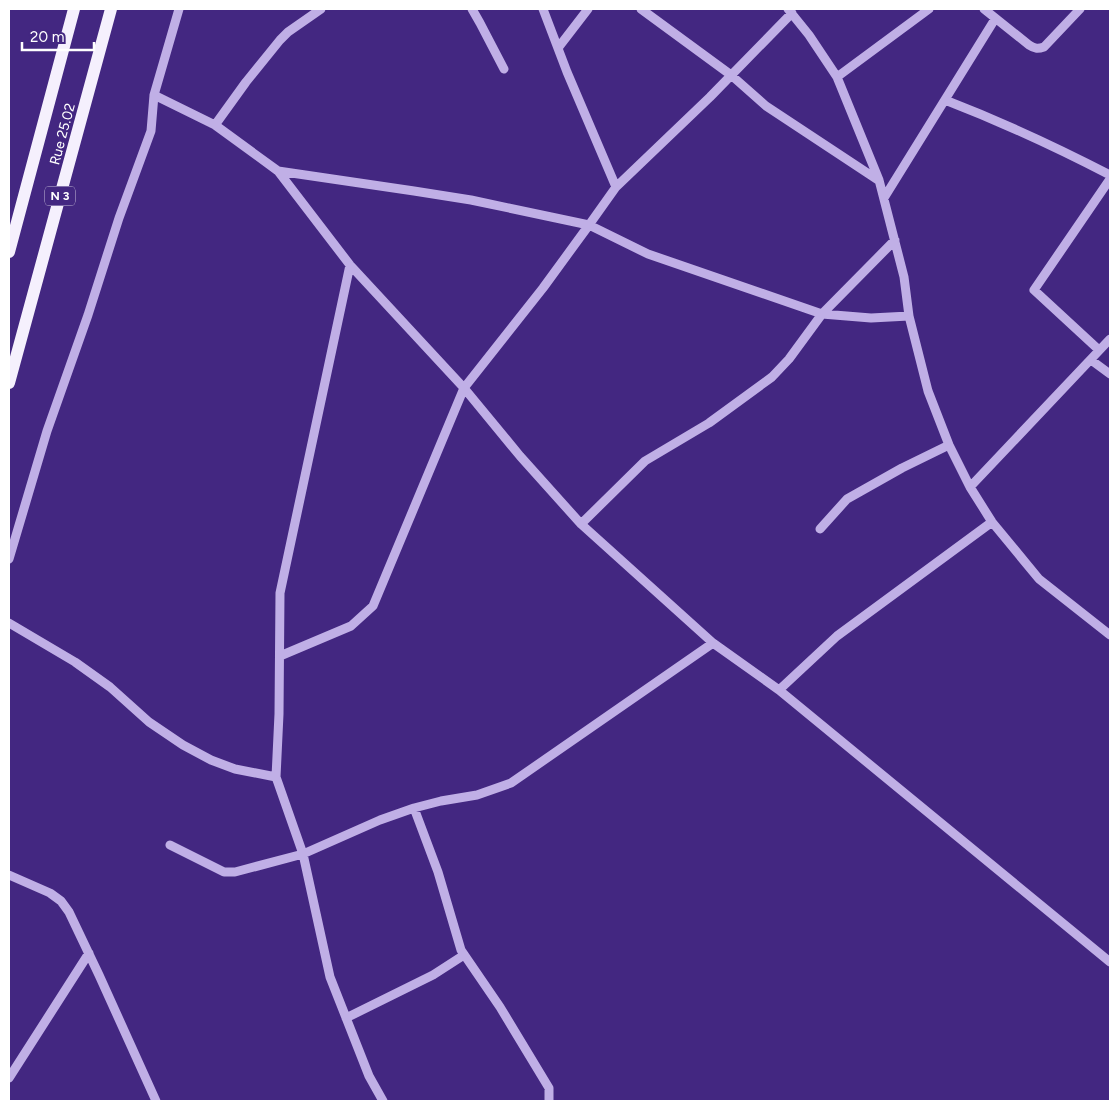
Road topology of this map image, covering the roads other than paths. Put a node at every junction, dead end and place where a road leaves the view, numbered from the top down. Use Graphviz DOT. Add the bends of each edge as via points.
graph roads {
  1 [pos="74,9"];
  2 [pos="112,9"];
  3 [pos="179,9"];
  4 [pos="321,9"];
  5 [pos="472,9"];
  6 [pos="543,9"];
  7 [pos="588,9"];
  8 [pos="641,9"];
  9 [pos="929,9"];
  10 [pos="984,9"];
  11 [pos="1080,9"];
  12 [pos="790,11"];
  13 [pos="995,19"];
  14 [pos="558,48"];
  15 [pos="504,69"];
  16 [pos="731,75"];
  17 [pos="837,77"];
  18 [pos="154,96"];
  19 [pos="945,100"];
  20 [pos="215,125"];
  21 [pos="278,172"];
  22 [pos="1110,175"];
  23 [pos="1110,179"];
  24 [pos="879,180"];
  25 [pos="616,187"];
  26 [pos="884,198"];
  27 [pos="589,225"];
  28 [pos="895,240"];
  29 [pos="9,252"];
  30 [pos="350,264"];
  31 [pos="822,314"];
  32 [pos="910,316"];
  33 [pos="1110,339"];
  34 [pos="1099,350"];
  35 [pos="1090,360"];
  36 [pos="1110,374"];
  37 [pos="9,383"];
  38 [pos="464,388"];
  39 [pos="949,445"];
  40 [pos="970,487"];
  41 [pos="992,522"];
  42 [pos="581,524"];
  43 [pos="820,529"];
  44 [pos="9,559"];
  45 [pos="9,623"];
  46 [pos="1110,635"];
  47 [pos="712,643"];
  48 [pos="280,656"];
  49 [pos="779,690"];
  50 [pos="276,777"];
  51 [pos="414,808"];
  52 [pos="170,845"];
  53 [pos="303,854"];
  54 [pos="9,875"];
  55 [pos="89,953"];
  56 [pos="464,955"];
  57 [pos="1110,962"];
  58 [pos="346,1018"];
  59 [pos="9,1078"];
  60 [pos="156,1101"];
  61 [pos="383,1101"];
  62 [pos="549,1101"];
  1 -- 29 [label="main road, N 3"];
  2 -- 37 [label="main road, Rue 25.02 / N 3"];
  3 -- 18 [label="street"];
  4 -- 20 [label="street" via="280,40"];
  5 -- 15 [label="street"];
  6 -- 14 [label="street"];
  7 -- 14 [label="street"];
  8 -- 16 [label="street"];
  9 -- 17 [label="street"];
  10 -- 13 [label="street"];
  11 -- 13 [label="street" via="1040,48 1029,45"];
  12 -- 16 [label="street"];
  12 -- 17 [label="street"];
  13 -- 19 [label="street"];
  14 -- 25 [label="street"];
  16 -- 24 [label="street" via="766,106"];
  16 -- 25 [label="street"];
  17 -- 24 [label="street"];
  18 -- 20 [label="street"];
  18 -- 44 [label="street" via="150,131 47,431"];
  19 -- 22 [label="street" via="1044,141"];
  19 -- 26 [label="street"];
  20 -- 21 [label="street"];
  21 -- 27 [label="street" via="424,192"];
  21 -- 30 [label="street"];
  23 -- 34 [label="street" via="1034,290"];
  24 -- 26 [label="street"];
  25 -- 27 [label="street"];
  26 -- 28 [label="street"];
  27 -- 31 [label="street" via="648,254"];
  27 -- 38 [label="street"];
  28 -- 31 [label="street"];
  28 -- 32 [label="street"];
  30 -- 38 [label="street"];
  30 -- 48 [label="street" via="280,593"];
  31 -- 32 [label="street" via="871,318"];
  31 -- 42 [label="street" via="772,377 709,423 645,461"];
  32 -- 39 [label="street" via="928,391"];
  33 -- 34 [label="street"];
  34 -- 35 [label="street"];
  35 -- 36 [label="street"];
  35 -- 40 [label="street"];
  38 -- 42 [label="street"];
  38 -- 48 [label="street" via="372,606 351,626"];
  39 -- 40 [label="street"];
  39 -- 43 [label="street" via="847,500"];
  40 -- 41 [label="street"];
  41 -- 46 [label="street" via="1039,579"];
  41 -- 49 [label="street" via="837,636"];
  42 -- 47 [label="street"];
  45 -- 50 [label="street" via="75,662 183,745 235,769"];
  47 -- 49 [label="street"];
  47 -- 51 [label="street" via="512,783 477,795"];
  48 -- 50 [label="street"];
  49 -- 57 [label="street"];
  50 -- 53 [label="street"];
  51 -- 53 [label="street"];
  51 -- 56 [label="street"];
  52 -- 53 [label="street" via="224,872"];
  53 -- 58 [label="street" via="330,977"];
  54 -- 55 [label="street" via="50,893 61,902"];
  55 -- 59 [label="street"];
  55 -- 60 [label="street"];
  56 -- 58 [label="street" via="434,975"];
  56 -- 62 [label="street" via="549,1088"];
  58 -- 61 [label="street" via="369,1076"];
}
